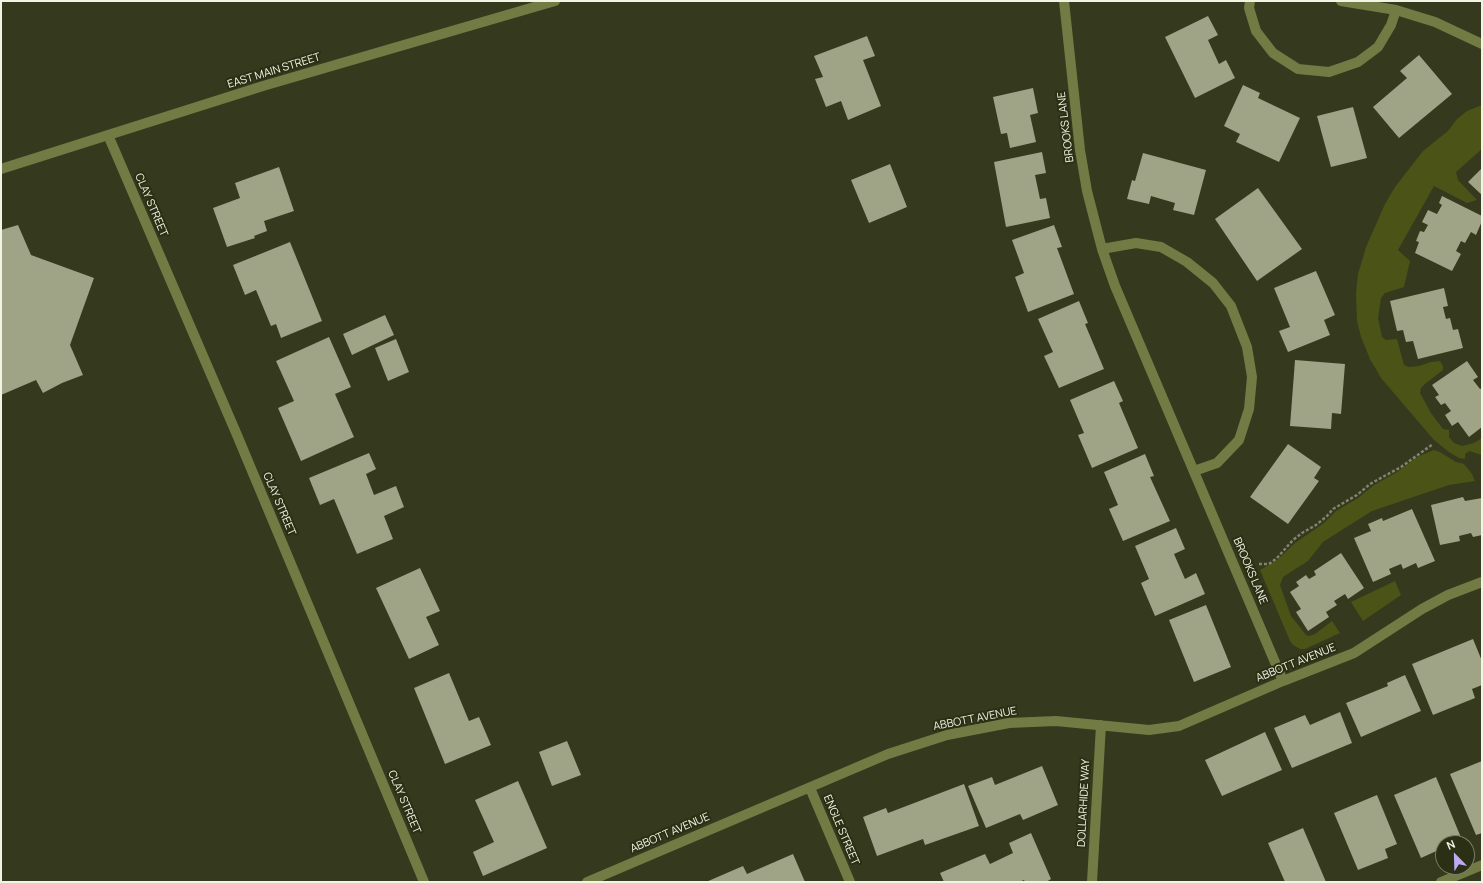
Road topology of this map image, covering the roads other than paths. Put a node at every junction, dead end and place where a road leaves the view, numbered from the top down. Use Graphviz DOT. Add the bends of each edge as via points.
graph roads {
  1 [pos="555,1"];
  2 [pos="1064,1"];
  3 [pos="1250,1"];
  4 [pos="1341,1"];
  5 [pos="1396,10"];
  6 [pos="1481,42"];
  7 [pos="108,136"];
  8 [pos="1,169"];
  9 [pos="1102,249"];
  10 [pos="1194,471"];
  11 [pos="1482,582"];
  12 [pos="1284,680"];
  13 [pos="1101,725"];
  14 [pos="810,788"];
  15 [pos="1482,865"];
  16 [pos="424,882"];
  17 [pos="586,882"];
  18 [pos="850,882"];
  19 [pos="1092,882"];
  20 [pos="1441,882"];
  1 -- 7 [label="street, EAST MAIN STREET" via="263,86"];
  2 -- 9 [label="street, BROOKS LANE" via="1080,150 1087,191"];
  3 -- 5 [label="street" via="1249,8 1256,31 1273,53 1298,69 1329,72 1358,62 1378,47 1391,25"];
  4 -- 5 [label="street"];
  5 -- 6 [label="street" via="1435,22"];
  7 -- 8 [label="street, EAST MAIN STREET"];
  7 -- 16 [label="street, CLAY STREET" via="237,435"];
  9 -- 10 [label="street, BROOKS LANE" via="1115,286"];
  9 -- 10 [label="street" via="1136,243 1161,247 1187,262 1213,283 1231,306 1247,347 1252,377 1249,409 1239,440 1217,463"];
  10 -- 12 [label="street, BROOKS LANE"];
  11 -- 12 [label="street, ABBOTT AVENUE" via="1448,595 1422,609 1354,652"];
  12 -- 13 [label="street, ABBOTT AVENUE" via="1179,726 1149,730"];
  13 -- 14 [label="street, ABBOTT AVENUE" via="1056,721 1009,723 947,735 888,754"];
  13 -- 19 [label="street, DOLLARHIDE WAY"];
  14 -- 17 [label="street, ABBOTT AVENUE"];
  14 -- 18 [label="street, ENGLE STREET"];
  15 -- 20 [label="street"];
}
